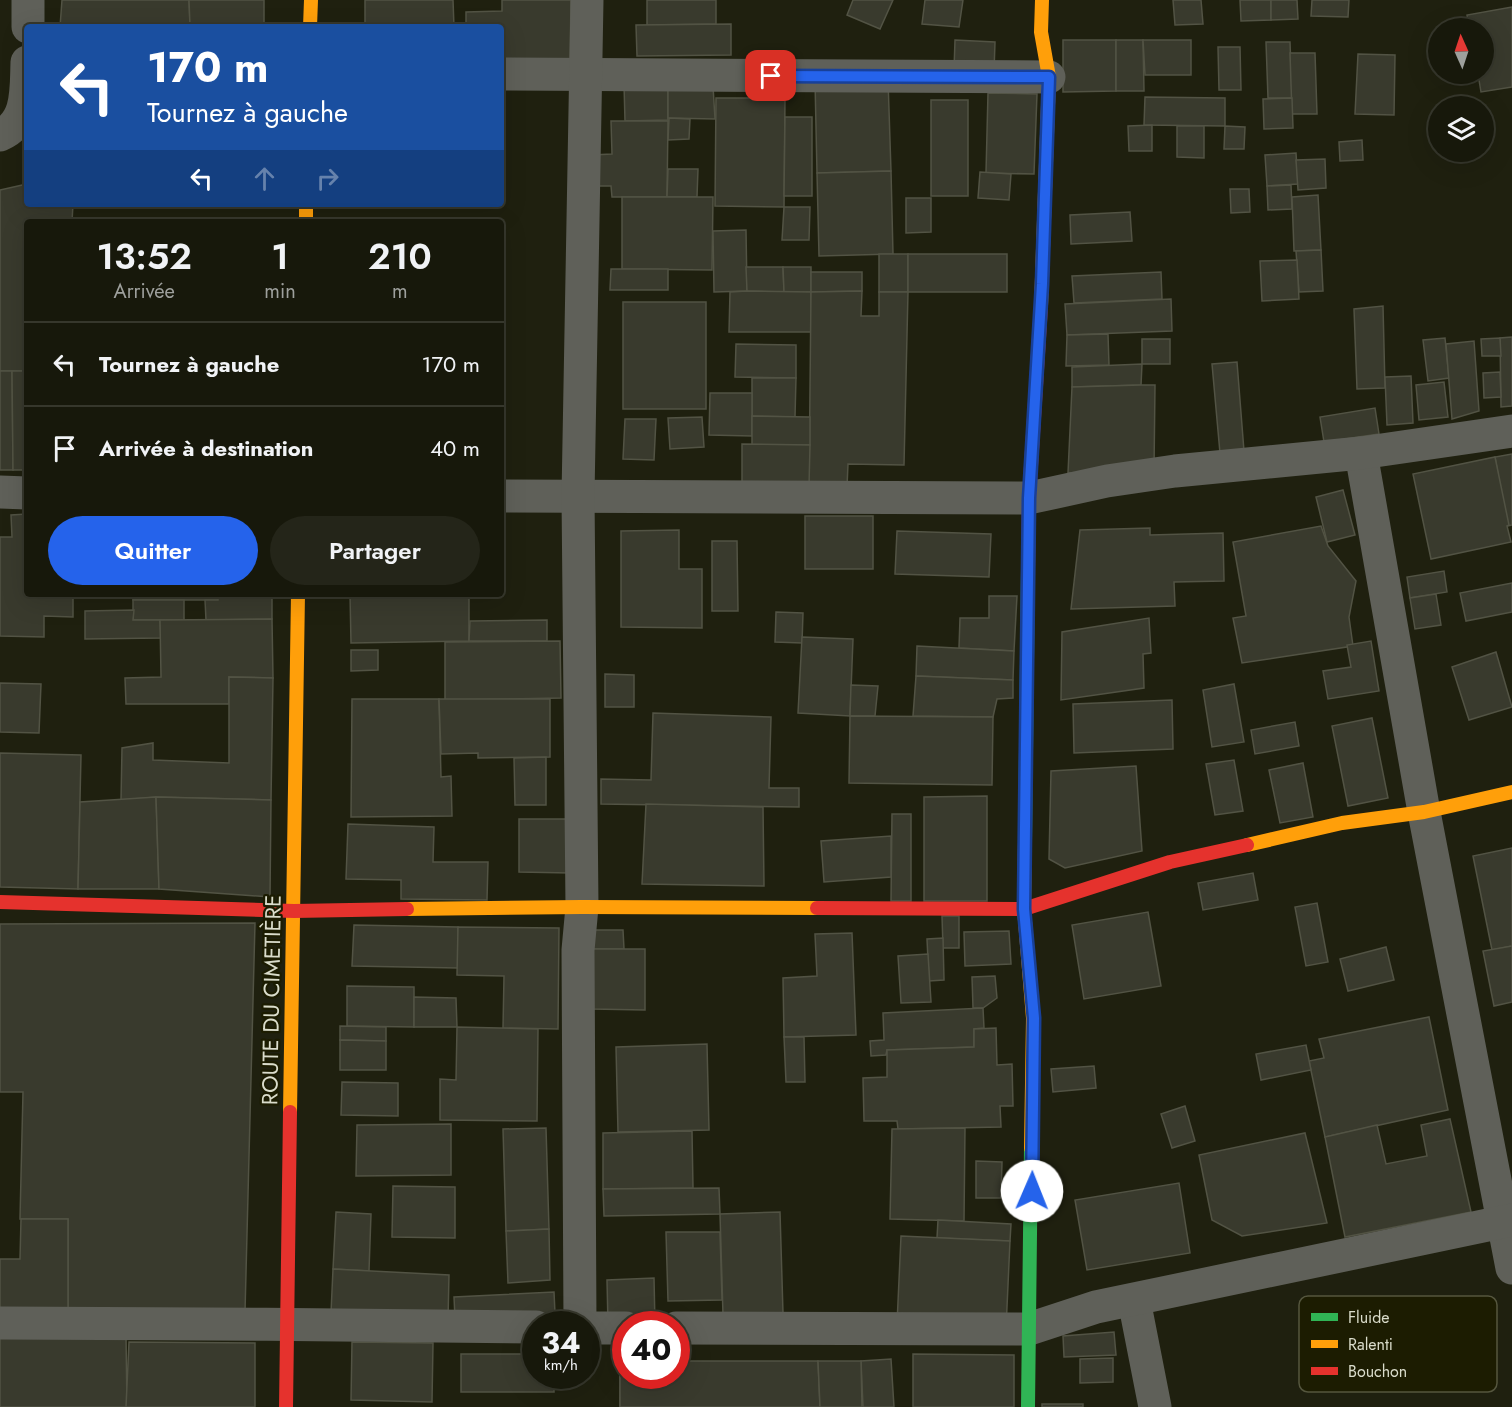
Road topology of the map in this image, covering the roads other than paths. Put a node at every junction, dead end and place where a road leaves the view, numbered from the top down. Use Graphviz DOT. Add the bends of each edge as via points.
graph roads {
  1 [pos="28,0"];
  2 [pos="311,0"];
  3 [pos="587,0"];
  4 [pos="1042,0"];
  5 [pos="28,24"];
  6 [pos="310,24"];
  7 [pos="504,74"];
  8 [pos="585,75"];
  9 [pos="1049,77"];
  10 [pos="24,99"];
  11 [pos="10,127"];
  12 [pos="1512,431"];
  13 [pos="1361,453"];
  14 [pos="0,492"];
  15 [pos="24,493"];
  16 [pos="504,496"];
  17 [pos="578,496"];
  18 [pos="1029,498"];
  19 [pos="298,597"];
  20 [pos="1512,792"];
  21 [pos="1424,812"];
  22 [pos="0,902"];
  23 [pos="582,907"];
  24 [pos="1024,909"];
  25 [pos="294,911"];
  26 [pos="1507,1221"];
  27 [pos="1512,1268"];
  28 [pos="1134,1300"];
  29 [pos="580,1311"];
  30 [pos="0,1323"];
  31 [pos="287,1325"];
  32 [pos="522,1327"];
  33 [pos="690,1328"];
  34 [pos="1029,1329"];
  35 [pos="286,1407"];
  36 [pos="1028,1407"];
  37 [pos="1155,1407"];
  1 -- 5 [label="street"];
  2 -- 6 [label="main road"];
  3 -- 8 [label="street"];
  4 -- 9 [label="main road" via="1041,32"];
  7 -- 8 [label="street"];
  8 -- 9 [label="street"];
  8 -- 17 [label="street"];
  9 -- 18 [label="main road"];
  10 -- 11 [label="street"];
  12 -- 13 [label="street"];
  13 -- 18 [label="street" via="1175,471"];
  13 -- 21 [label="street"];
  14 -- 15 [label="street"];
  16 -- 17 [label="street"];
  17 -- 18 [label="street"];
  17 -- 23 [label="street"];
  18 -- 24 [label="main road"];
  19 -- 25 [label="main road, ROUTE DU CIMETIÈRE"];
  20 -- 21 [label="main road"];
  21 -- 24 [label="main road" via="1342,823 1170,862"];
  21 -- 26 [label="street"];
  22 -- 25 [label="main road"];
  23 -- 24 [label="main road"];
  23 -- 25 [label="main road"];
  23 -- 29 [label="street" via="578,950"];
  24 -- 34 [label="main road" via="1034,1018"];
  25 -- 31 [label="main road, ROUTE DU CIMETIÈRE"];
  26 -- 27 [label="street"];
  26 -- 28 [label="street"];
  28 -- 34 [label="street" via="1096,1307"];
  28 -- 37 [label="street"];
  30 -- 31 [label="street"];
  31 -- 32 [label="street"];
  31 -- 35 [label="main road, ROUTE DU CIMETIÈRE"];
  33 -- 34 [label="street"];
  34 -- 36 [label="main road"];
}
